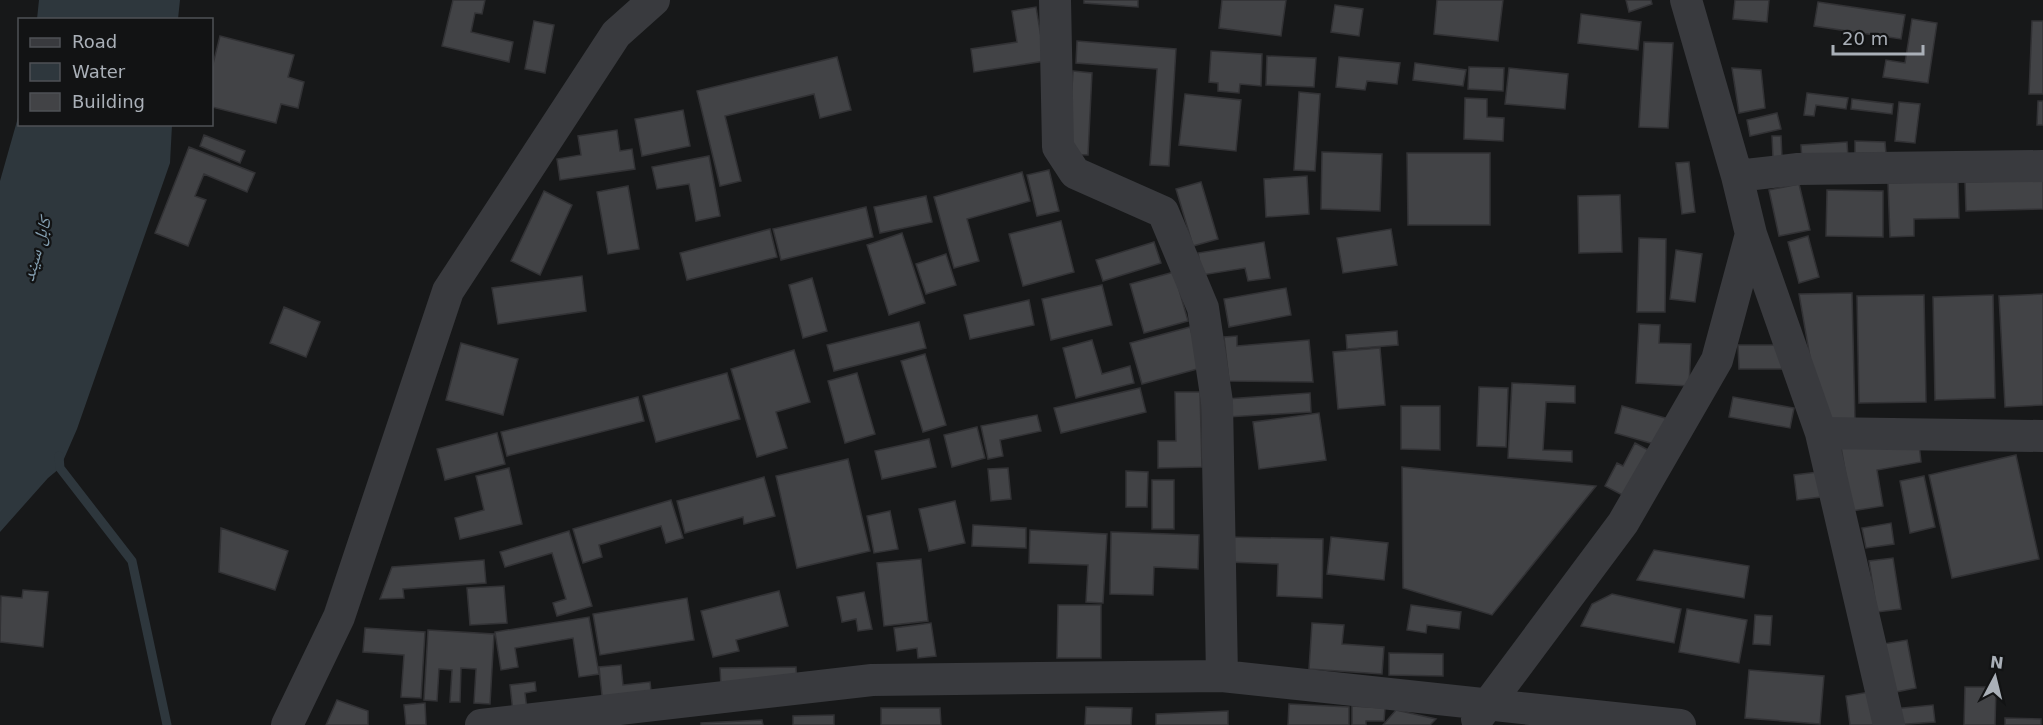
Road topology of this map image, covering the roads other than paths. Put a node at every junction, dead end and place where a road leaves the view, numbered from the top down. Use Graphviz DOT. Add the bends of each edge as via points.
graph roads {
  1 [pos="654,0"];
  2 [pos="1055,0"];
  3 [pos="1686,0"];
  4 [pos="2043,166"];
  5 [pos="1737,176"];
  6 [pos="1751,234"];
  7 [pos="1821,433"];
  8 [pos="2043,436"];
  9 [pos="1222,676"];
  10 [pos="1481,715"];
  11 [pos="1631,722"];
  12 [pos="287,725"];
  13 [pos="481,725"];
  14 [pos="1680,725"];
  15 [pos="1889,725"];
  1 -- 12 [label="street" via="616,34 448,291 339,617"];
  2 -- 9 [label="street" via="1058,147 1075,173 1163,212 1203,308 1217,402"];
  3 -- 5 [label="street"];
  4 -- 5 [label="street" via="1798,169"];
  5 -- 6 [label="street"];
  6 -- 7 [label="street"];
  6 -- 10 [label="street" via="1717,360 1623,523"];
  7 -- 8 [label="street"];
  7 -- 15 [label="street"];
  9 -- 10 [label="street"];
  9 -- 13 [label="street" via="872,680"];
  10 -- 11 [label="street"];
  11 -- 14 [label="street"];
}
